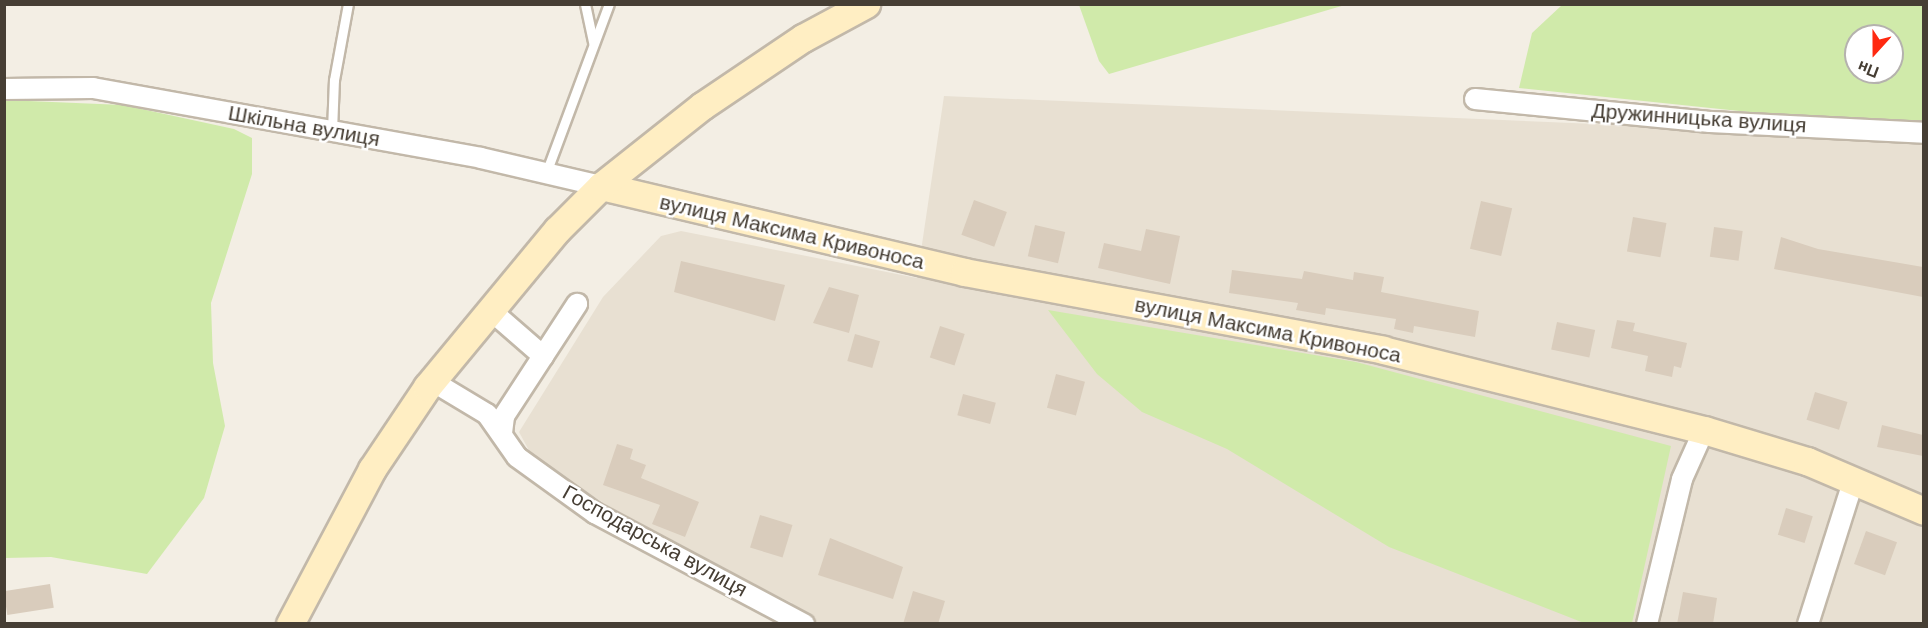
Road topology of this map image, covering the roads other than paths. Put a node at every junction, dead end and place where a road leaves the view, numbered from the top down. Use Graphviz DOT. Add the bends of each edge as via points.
graph roads {
  1 [pos="348,4"];
  2 [pos="585,4"];
  3 [pos="609,4"];
  4 [pos="867,4"];
  5 [pos="594,45"];
  6 [pos="4,89"];
  7 [pos="1475,99"];
  8 [pos="332,131"];
  9 [pos="1923,133"];
  10 [pos="546,172"];
  11 [pos="601,186"];
  12 [pos="577,304"];
  13 [pos="489,309"];
  14 [pos="543,356"];
  15 [pos="432,381"];
  16 [pos="1704,430"];
  17 [pos="502,433"];
  18 [pos="1854,479"];
  19 [pos="1923,511"];
  20 [pos="290,624"];
  21 [pos="804,624"];
  22 [pos="1647,624"];
  23 [pos="1808,624"];
  1 -- 8 [label="lane" via="333,80"];
  2 -- 5 [label="lane"];
  3 -- 5 [label="lane"];
  4 -- 11 [label="street" via="803,38 702,106"];
  5 -- 10 [label="lane"];
  6 -- 8 [label="street, Шкільна вулиця" via="93,88"];
  7 -- 9 [label="street, Дружинницька вулиця" via="1710,122"];
  8 -- 10 [label="street, Шкільна вулиця"];
  10 -- 11 [label="street, Шкільна вулиця"];
  11 -- 13 [label="street"];
  11 -- 16 [label="street, вулиця Максима Кривоноса" via="964,272 1383,350"];
  12 -- 14 [label="street"];
  13 -- 14 [label="street"];
  13 -- 15 [label="street"];
  14 -- 17 [label="street" via="504,416"];
  15 -- 17 [label="street, Господарська вулиця" via="487,414"];
  15 -- 20 [label="street" via="372,469"];
  16 -- 18 [label="street, вулиця Максима Кривоноса"];
  16 -- 22 [label="street" via="1682,479"];
  17 -- 21 [label="street, Господарська вулиця" via="517,457 595,513"];
  18 -- 19 [label="street, вулиця Максима Кривоноса"];
  18 -- 23 [label="street"];
}
